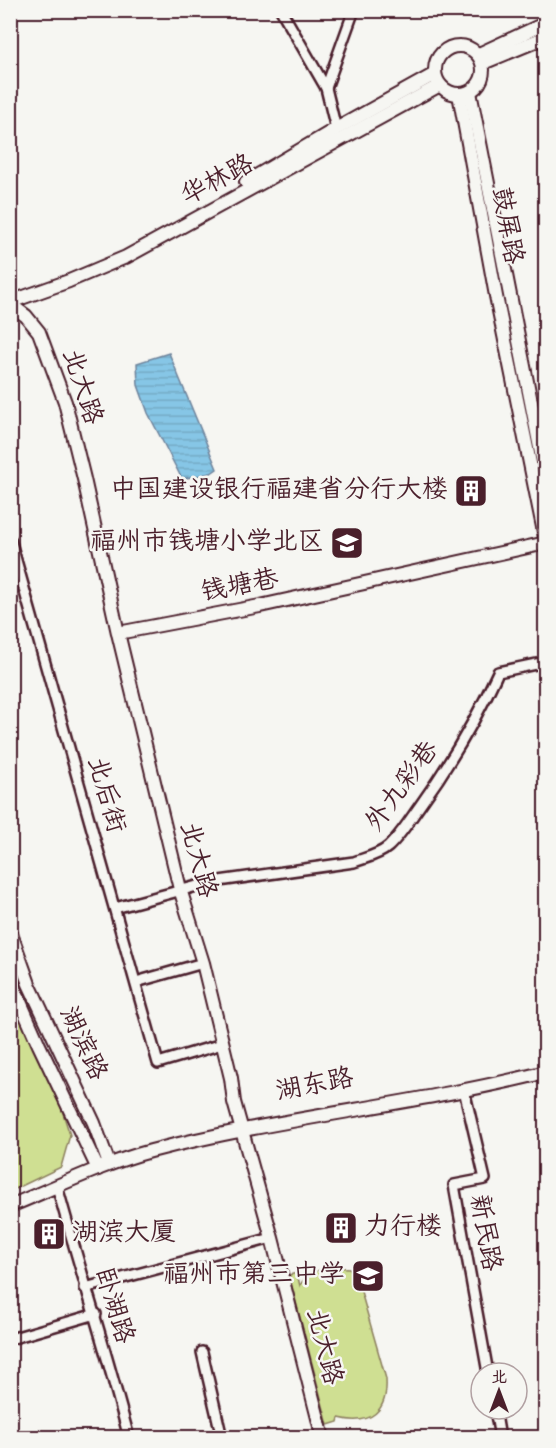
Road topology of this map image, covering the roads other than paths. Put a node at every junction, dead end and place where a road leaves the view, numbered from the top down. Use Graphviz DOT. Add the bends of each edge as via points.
graph roads {
  1 [pos="281,10"];
  2 [pos="354,10"];
  3 [pos="546,23"];
  4 [pos="546,37"];
  5 [pos="481,59"];
  6 [pos="438,79"];
  7 [pos="326,87"];
  8 [pos="465,93"];
  9 [pos="336,129"];
  10 [pos="10,293"];
  11 [pos="10,303"];
  12 [pos="546,478"];
  13 [pos="10,539"];
  14 [pos="546,542"];
  15 [pos="118,633"];
  16 [pos="546,662"];
  17 [pos="180,889"];
  18 [pos="115,908"];
  19 [pos="10,931"];
  20 [pos="203,963"];
  21 [pos="10,979"];
  22 [pos="136,982"];
  23 [pos="222,1044"];
  24 [pos="546,1065"];
  25 [pos="546,1072"];
  26 [pos="464,1090"];
  27 [pos="242,1128"];
  28 [pos="102,1162"];
  29 [pos="57,1186"];
  30 [pos="10,1197"];
  31 [pos="10,1206"];
  32 [pos="272,1238"];
  33 [pos="85,1288"];
  34 [pos="96,1314"];
  35 [pos="10,1339"];
  36 [pos="202,1352"];
  37 [pos="486,1361"];
  38 [pos="497,1421"];
  39 [pos="129,1437"];
  40 [pos="222,1437"];
  41 [pos="323,1437"];
  42 [pos="500,1437"];
  1 -- 7 [label="street"];
  2 -- 7 [label="street"];
  3 -- 5 [label="main road"];
  4 -- 5 [label="main road"];
  5 -- 6 [label="main road" via="466,46 451,46 436,63"];
  5 -- 8 [label="main road" via="482,80"];
  6 -- 8 [label="main road" via="452,93"];
  6 -- 9 [label="main road, 华林路"];
  6 -- 11 [label="main road, 华林路" via="126,257"];
  7 -- 9 [label="street"];
  8 -- 12 [label="main road, 鼓屏路"];
  8 -- 14 [label="main road, 鼓屏路" via="498,307"];
  9 -- 10 [label="main road, 华林路" via="152,238 51,283"];
  11 -- 15 [label="main road, 北大路" via="39,332 64,402"];
  13 -- 18 [label="street, 北后街"];
  14 -- 15 [label="main road, 钱塘巷" via="260,606"];
  15 -- 17 [label="main road, 北大路"];
  16 -- 17 [label="street, 外九彩巷" via="498,672 451,759 387,849 354,862"];
  17 -- 18 [label="street, 外九彩巷"];
  17 -- 20 [label="main road, 北大路"];
  18 -- 22 [label="street, 北后街"];
  19 -- 28 [label="main road, 湖滨路" via="29,984 94,1123"];
  20 -- 22 [label="street"];
  20 -- 23 [label="main road, 北大路"];
  21 -- 28 [label="main road, 湖滨路" via="39,1045"];
  22 -- 23 [label="street, 北后街" via="158,1062"];
  23 -- 27 [label="main road, 北大路"];
  24 -- 27 [label="main road, 湖东路"];
  25 -- 26 [label="main road, 湖东路"];
  26 -- 27 [label="main road, 湖东路"];
  26 -- 37 [label="street, 新民路" via="485,1179 454,1185"];
  27 -- 28 [label="main road, 湖东路" via="150,1144"];
  27 -- 32 [label="main road, 北大路"];
  28 -- 29 [label="main road"];
  28 -- 30 [label="main road"];
  29 -- 31 [label="main road"];
  29 -- 33 [label="street, 卧湖路"];
  32 -- 33 [label="street"];
  32 -- 41 [label="main road, 北大路"];
  33 -- 34 [label="street, 卧湖路"];
  34 -- 35 [label="street"];
  34 -- 39 [label="street, 卧湖路"];
  36 -- 40 [label="street"];
  38 -- 42 [label="street"];
}
